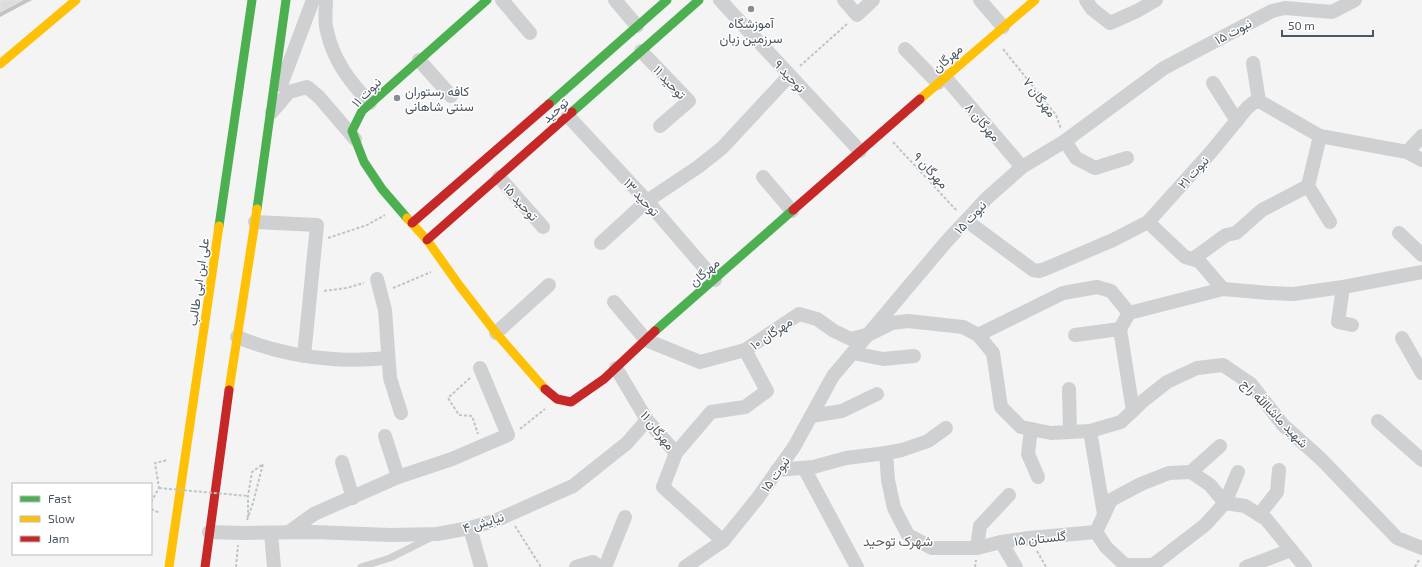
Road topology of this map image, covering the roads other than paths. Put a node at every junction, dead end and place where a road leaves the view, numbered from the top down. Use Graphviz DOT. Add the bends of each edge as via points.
graph roads {
  1 [pos="76,0"];
  2 [pos="252,0"];
  3 [pos="286,0"];
  4 [pos="313,0"];
  5 [pos="326,0"];
  6 [pos="487,0"];
  7 [pos="502,0"];
  8 [pos="615,0"];
  9 [pos="667,0"];
  10 [pos="700,0"];
  11 [pos="720,0"];
  12 [pos="844,0"];
  13 [pos="873,0"];
  14 [pos="980,0"];
  15 [pos="1035,0"];
  16 [pos="1086,0"];
  17 [pos="1156,0"];
  18 [pos="1352,1"];
  19 [pos="637,26"];
  20 [pos="998,31"];
  21 [pos="530,33"];
  22 [pos="905,49"];
  23 [pos="642,51"];
  24 [pos="418,60"];
  25 [pos="1253,63"];
  26 [pos="0,64"];
  27 [pos="789,76"];
  28 [pos="941,80"];
  29 [pos="1213,83"];
  30 [pos="451,96"];
  31 [pos="1259,101"];
  32 [pos="370,103"];
  33 [pos="271,112"];
  34 [pos="568,116"];
  35 [pos="1237,120"];
  36 [pos="660,126"];
  37 [pos="1320,136"];
  38 [pos="1422,136"];
  39 [pos="355,138"];
  40 [pos="1065,141"];
  41 [pos="860,151"];
  42 [pos="1407,152"];
  43 [pos="1127,158"];
  44 [pos="1422,160"];
  45 [pos="1022,167"];
  46 [pos="763,177"];
  47 [pos="499,178"];
  48 [pos="1308,186"];
  49 [pos="647,202"];
  50 [pos="792,211"];
  51 [pos="967,221"];
  52 [pos="255,222"];
  53 [pos="1148,222"];
  54 [pos="1330,222"];
  55 [pos="412,223"];
  56 [pos="543,227"];
  57 [pos="1399,233"];
  58 [pos="427,240"];
  59 [pos="601,243"];
  60 [pos="1422,255"];
  61 [pos="1192,259"];
  62 [pos="1422,272"];
  63 [pos="377,279"];
  64 [pos="715,280"];
  65 [pos="549,285"];
  66 [pos="1343,287"];
  67 [pos="1224,289"];
  68 [pos="614,302"];
  69 [pos="1129,313"];
  70 [pos="1352,325"];
  71 [pos="1120,329"];
  72 [pos="496,333"];
  73 [pos="870,334"];
  74 [pos="1075,334"];
  75 [pos="978,335"];
  76 [pos="237,336"];
  77 [pos="1402,338"];
  78 [pos="646,340"];
  79 [pos="745,350"];
  80 [pos="853,353"];
  81 [pos="304,356"];
  82 [pos="914,356"];
  83 [pos="388,358"];
  84 [pos="480,368"];
  85 [pos="616,368"];
  86 [pos="1422,373"];
  87 [pos="1069,389"];
  88 [pos="877,394"];
  89 [pos="1133,411"];
  90 [pos="401,414"];
  91 [pos="811,416"];
  92 [pos="647,420"];
  93 [pos="1378,421"];
  94 [pos="946,428"];
  95 [pos="1031,429"];
  96 [pos="1090,431"];
  97 [pos="1070,432"];
  98 [pos="385,436"];
  99 [pos="1220,446"];
  100 [pos="676,453"];
  101 [pos="886,453"];
  102 [pos="1422,460"];
  103 [pos="342,462"];
  104 [pos="804,468"];
  105 [pos="777,470"];
  106 [pos="1279,470"];
  107 [pos="1191,472"];
  108 [pos="1238,472"];
  109 [pos="398,477"];
  110 [pos="1038,477"];
  111 [pos="1010,495"];
  112 [pos="353,498"];
  113 [pos="1225,503"];
  114 [pos="1104,514"];
  115 [pos="1259,515"];
  116 [pos="624,517"];
  117 [pos="470,528"];
  118 [pos="209,532"];
  119 [pos="289,532"];
  120 [pos="1096,532"];
  121 [pos="271,533"];
  122 [pos="437,534"];
  123 [pos="724,541"];
  124 [pos="1001,542"];
  125 [pos="977,548"];
  126 [pos="1422,548"];
  127 [pos="1290,550"];
  128 [pos="1160,564"];
  129 [pos="692,566"];
  130 [pos="169,567"];
  131 [pos="205,567"];
  132 [pos="274,567"];
  133 [pos="360,567"];
  134 [pos="481,567"];
  135 [pos="576,567"];
  136 [pos="599,567"];
  137 [pos="605,567"];
  138 [pos="857,567"];
  139 [pos="1016,567"];
  140 [pos="1246,567"];
  141 [pos="1305,567"];
  1 -- 26 [label="street"];
  2 -- 130 [label="street, علی ابن ابی طالب"];
  3 -- 33 [label="street"];
  4 -- 33 [label="street"];
  5 -- 32 [label="street" via="326,31 337,59 352,84"];
  6 -- 24 [label="street, نبوت ۱۱"];
  7 -- 21 [label="street"];
  8 -- 19 [label="street"];
  9 -- 19 [label="street, توحید"];
  10 -- 23 [label="street, توحید"];
  11 -- 27 [label="street, توحید ۹"];
  12 -- 13 [label="street" via="857,15"];
  14 -- 20 [label="street"];
  15 -- 20 [label="street, مهرگان"];
  16 -- 17 [label="street" via="1092,9 1110,23"];
  18 -- 40 [label="street, نبوت ۱۵" via="1332,12 1285,8 1272,11 1164,68"];
  19 -- 55 [label="street, توحید"];
  20 -- 28 [label="street, مهرگان"];
  22 -- 28 [label="street, مهرگان ۸"];
  23 -- 34 [label="street, توحید"];
  23 -- 36 [label="street, توحید ۱۱" via="689,101"];
  24 -- 30 [label="street"];
  24 -- 32 [label="street, نبوت ۱۱"];
  25 -- 31 [label="street"];
  27 -- 41 [label="street, توحید ۹"];
  27 -- 49 [label="street" via="722,148"];
  28 -- 41 [label="street, مهرگان"];
  28 -- 45 [label="street, مهرگان ۸"];
  29 -- 35 [label="street"];
  31 -- 35 [label="street, نبوت ۲۱" via="1247,108"];
  31 -- 37 [label="street"];
  32 -- 39 [label="street, نبوت ۱۱" via="362,111 352,131"];
  33 -- 39 [label="street" via="289,92 307,87"];
  33 -- 52 [label="street"];
  34 -- 47 [label="street, توحید"];
  34 -- 49 [label="street, توحید ۱۳"];
  35 -- 53 [label="street, نبوت ۲۱"];
  37 -- 42 [label="street"];
  37 -- 48 [label="street"];
  38 -- 42 [label="street"];
  39 -- 55 [label="street, نبوت ۱۱" via="364,162 382,189"];
  40 -- 43 [label="street" via="1076,158 1095,168"];
  40 -- 45 [label="street, نبوت ۱۵"];
  41 -- 50 [label="street, مهرگان"];
  42 -- 44 [label="street"];
  45 -- 51 [label="street, نبوت ۱۵" via="987,198"];
  46 -- 50 [label="street"];
  47 -- 56 [label="street, توحید ۱۵"];
  47 -- 58 [label="street, توحید"];
  48 -- 54 [label="street"];
  48 -- 61 [label="street" via="1262,210 1236,233 1226,235"];
  49 -- 59 [label="street"];
  49 -- 64 [label="street, توحید ۱۳"];
  50 -- 64 [label="street, مهرگان"];
  51 -- 53 [label="street, نبوت ۲۱" via="1033,270 1039,271 1113,240"];
  51 -- 73 [label="street, نبوت ۱۵" via="946,242"];
  52 -- 76 [label="street"];
  52 -- 81 [label="street" via="317,225"];
  53 -- 61 [label="street" via="1185,257"];
  55 -- 58 [label="street"];
  57 -- 60 [label="street"];
  58 -- 72 [label="street"];
  61 -- 67 [label="street" via="1199,261"];
  62 -- 66 [label="street"];
  63 -- 83 [label="street" via="385,310"];
  64 -- 78 [label="street, مهرگان"];
  65 -- 72 [label="street"];
  66 -- 67 [label="street" via="1293,294"];
  66 -- 70 [label="street" via="1338,322"];
  67 -- 69 [label="street"];
  68 -- 78 [label="street"];
  69 -- 71 [label="street"];
  69 -- 75 [label="street" via="1110,291 1097,287 1063,293"];
  71 -- 74 [label="street"];
  71 -- 89 [label="street"];
  72 -- 85 [label="street, مهرگان" via="545,390 557,399 571,402"];
  73 -- 75 [label="street, شهید ماشاالله راج" via="892,323 908,321 963,327"];
  73 -- 79 [label="street, مهرگان ۱۰" via="851,339 817,319 799,314"];
  73 -- 80 [label="street, نبوت ۱۵"];
  75 -- 95 [label="street, شهید ماشاالله راج" via="993,354 1001,407 1021,427"];
  76 -- 81 [label="street" via="259,346"];
  76 -- 118 [label="street"];
  77 -- 86 [label="street"];
  78 -- 79 [label="street, مهرگان ۱۰" via="700,362"];
  78 -- 85 [label="street, مهرگان"];
  79 -- 100 [label="street" via="767,391 745,407 711,412"];
  80 -- 82 [label="street" via="883,359"];
  80 -- 91 [label="street, نبوت ۱۵" via="833,376"];
  81 -- 83 [label="street" via="333,359"];
  83 -- 90 [label="street" via="390,378"];
  84 -- 109 [label="street" via="508,435 452,459"];
  85 -- 92 [label="street, مهرگان ۱۱"];
  87 -- 97 [label="street"];
  88 -- 91 [label="street" via="842,411"];
  89 -- 96 [label="street, شهید ماشاالله راج" via="1121,422"];
  89 -- 126 [label="street, شهید ماشاالله راج" via="1167,382 1197,368 1223,365 1251,384 1283,424 1321,459 1397,538"];
  91 -- 105 [label="street, نبوت ۱۵" via="794,447"];
  92 -- 100 [label="street, مهرگان ۱۱"];
  92 -- 117 [label="street, نیایش ۴" via="627,443 573,486 497,520"];
  93 -- 102 [label="street"];
  94 -- 101 [label="street" via="928,441"];
  95 -- 97 [label="street, شهید ماشاالله راج" via="1051,433"];
  95 -- 110 [label="street" via="1028,454"];
  96 -- 97 [label="street, شهید ماشاالله راج"];
  96 -- 114 [label="street"];
  98 -- 109 [label="street"];
  99 -- 107 [label="street"];
  100 -- 123 [label="street, مهرگان ۱۱" via="663,487"];
  101 -- 104 [label="street" via="846,458"];
  101 -- 125 [label="street, گلستان ۱۵" via="894,508 908,534 932,548"];
  103 -- 112 [label="street"];
  104 -- 105 [label="street"];
  104 -- 138 [label="street"];
  105 -- 123 [label="street, نبوت ۱۵"];
  106 -- 115 [label="street" via="1277,492"];
  107 -- 113 [label="street" via="1210,485"];
  107 -- 114 [label="street" via="1169,473 1141,484 1112,500"];
  108 -- 113 [label="street"];
  109 -- 112 [label="street"];
  111 -- 125 [label="street" via="980,526"];
  112 -- 119 [label="street" via="314,514"];
  113 -- 115 [label="street" via="1246,506"];
  113 -- 128 [label="street" via="1205,525"];
  114 -- 120 [label="street"];
  115 -- 127 [label="street" via="1266,519"];
  116 -- 137 [label="street"];
  117 -- 122 [label="street, نیایش ۴"];
  117 -- 134 [label="street"];
  118 -- 121 [label="street, نیایش ۴"];
  118 -- 131 [label="street"];
  119 -- 121 [label="street, نیایش ۴"];
  119 -- 122 [label="street, نیایش ۴"];
  120 -- 124 [label="street, گلستان ۱۵"];
  120 -- 128 [label="street" via="1106,548 1125,565"];
  121 -- 132 [label="street"];
  122 -- 133 [label="lane" via="390,558"];
  123 -- 129 [label="street, نبوت ۱۵"];
  124 -- 125 [label="street, گلستان ۱۵"];
  124 -- 139 [label="street"];
  127 -- 140 [label="street"];
  127 -- 141 [label="street"];
  135 -- 136 [label="street" via="593,562"];
}
